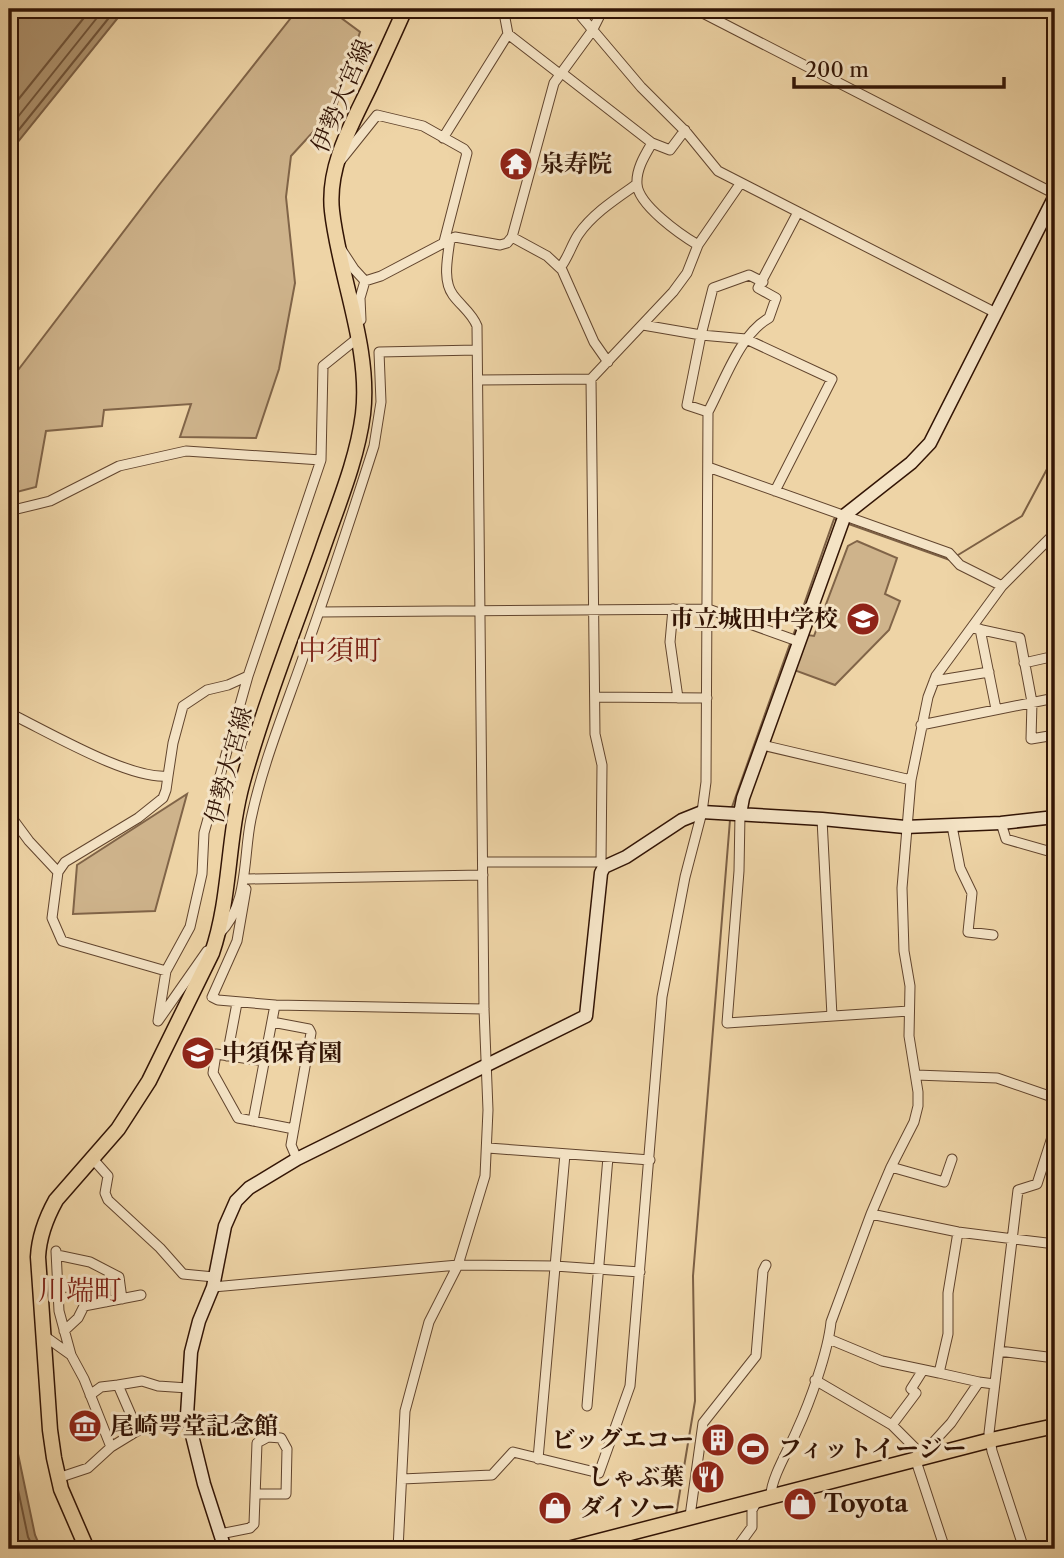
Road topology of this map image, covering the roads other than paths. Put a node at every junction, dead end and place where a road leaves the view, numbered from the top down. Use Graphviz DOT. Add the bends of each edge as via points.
graph roads {
  1 [pos="405,9"];
  2 [pos="499,9"];
  3 [pos="575,9"];
  4 [pos="603,9"];
  5 [pos="695,9"];
  6 [pos="592,31"];
  7 [pos="508,34"];
  8 [pos="561,74"];
  9 [pos="685,131"];
  10 [pos="443,138"];
  11 [pos="652,143"];
  12 [pos="335,167"];
  13 [pos="637,184"];
  14 [pos="740,184"];
  15 [pos="1055,195"];
  16 [pos="798,212"];
  17 [pos="512,237"];
  18 [pos="447,241"];
  19 [pos="339,245"];
  20 [pos="698,245"];
  21 [pos="560,268"];
  22 [pos="365,281"];
  23 [pos="763,282"];
  24 [pos="996,313"];
  25 [pos="642,325"];
  26 [pos="701,335"];
  27 [pos="746,339"];
  28 [pos="358,340"];
  29 [pos="478,350"];
  30 [pos="608,362"];
  31 [pos="591,379"];
  32 [pos="478,380"];
  33 [pos="708,412"];
  34 [pos="321,460"];
  35 [pos="708,467"];
  36 [pos="775,491"];
  37 [pos="9,511"];
  38 [pos="844,519"];
  39 [pos="1055,533"];
  40 [pos="1002,586"];
  41 [pos="595,609"];
  42 [pos="673,609"];
  43 [pos="708,609"];
  44 [pos="480,610"];
  45 [pos="319,612"];
  46 [pos="976,629"];
  47 [pos="794,640"];
  48 [pos="1055,656"];
  49 [pos="1024,663"];
  50 [pos="989,672"];
  51 [pos="248,676"];
  52 [pos="934,681"];
  53 [pos="595,696"];
  54 [pos="678,698"];
  55 [pos="707,698"];
  56 [pos="1055,698"];
  57 [pos="1032,702"];
  58 [pos="996,709"];
  59 [pos="9,713"];
  60 [pos="921,725"];
  61 [pos="1055,735"];
  62 [pos="762,745"];
  63 [pos="167,776"];
  64 [pos="911,780"];
  65 [pos="702,812"];
  66 [pos="9,814"];
  67 [pos="733,814"];
  68 [pos="1055,817"];
  69 [pos="821,819"];
  70 [pos="1001,823"];
  71 [pos="952,826"];
  72 [pos="905,827"];
  73 [pos="1055,853"];
  74 [pos="483,862"];
  75 [pos="602,865"];
  76 [pos="58,872"];
  77 [pos="483,875"];
  78 [pos="246,878"];
  79 [pos="218,935"];
  80 [pos="993,935"];
  81 [pos="166,971"];
  82 [pos="237,1003"];
  83 [pos="275,1005"];
  84 [pos="484,1009"];
  85 [pos="909,1011"];
  86 [pos="832,1016"];
  87 [pos="272,1022"];
  88 [pos="227,1056"];
  89 [pos="264,1062"];
  90 [pos="486,1066"];
  91 [pos="916,1076"];
  92 [pos="1055,1098"];
  93 [pos="253,1121"];
  94 [pos="1055,1128"];
  95 [pos="294,1129"];
  96 [pos="488,1148"];
  97 [pos="565,1154"];
  98 [pos="608,1157"];
  99 [pos="92,1158"];
  100 [pos="297,1159"];
  101 [pos="953,1159"];
  102 [pos="650,1160"];
  103 [pos="891,1167"];
  104 [pos="871,1214"];
  105 [pos="958,1232"];
  106 [pos="1012,1240"];
  107 [pos="1055,1244"];
  108 [pos="457,1265"];
  109 [pos="766,1265"];
  110 [pos="555,1266"];
  111 [pos="597,1269"];
  112 [pos="640,1272"];
  113 [pos="214,1282"];
  114 [pos="59,1287"];
  115 [pos="141,1295"];
  116 [pos="122,1299"];
  117 [pos="107,1302"];
  118 [pos="64,1331"];
  119 [pos="43,1335"];
  120 [pos="829,1339"];
  121 [pos="999,1351"];
  122 [pos="71,1355"];
  123 [pos="1055,1358"];
  124 [pos="923,1370"];
  125 [pos="939,1373"];
  126 [pos="815,1380"];
  127 [pos="979,1382"];
  128 [pos="994,1384"];
  129 [pos="118,1385"];
  130 [pos="188,1388"];
  131 [pos="90,1395"];
  132 [pos="587,1406"];
  133 [pos="187,1415"];
  134 [pos="892,1425"];
  135 [pos="1055,1426"];
  136 [pos="138,1431"];
  137 [pos="991,1440"];
  138 [pos="111,1447"];
  139 [pos="919,1458"];
  140 [pos="538,1459"];
  141 [pos="58,1478"];
  142 [pos="402,1479"];
  143 [pos="255,1494"];
  144 [pos="764,1497"];
  145 [pos="681,1518"];
  146 [pos="220,1534"];
  147 [pos="87,1549"];
  148 [pos="225,1549"];
  149 [pos="398,1549"];
  150 [pos="568,1549"];
  151 [pos="736,1549"];
  152 [pos="945,1549"];
  153 [pos="1024,1549"];
  1 -- 12 [label="main road, 伊勢大宮線"];
  2 -- 7 [label="street"];
  3 -- 6 [label="street"];
  4 -- 6 [label="street"];
  5 -- 15 [label="street"];
  6 -- 8 [label="street"];
  6 -- 9 [label="street"];
  7 -- 8 [label="street"];
  7 -- 10 [label="street"];
  8 -- 11 [label="street"];
  8 -- 17 [label="street" via="549,97"];
  9 -- 11 [label="street" via="670,150"];
  9 -- 14 [label="street" via="718,172"];
  10 -- 12 [label="street" via="423,126 377,115"];
  10 -- 18 [label="street" via="467,153"];
  11 -- 13 [label="street" via="641,162"];
  12 -- 19 [label="main road, 伊勢大宮線" via="331,210"];
  13 -- 20 [label="street" via="645,203"];
  13 -- 21 [label="street" via="587,223"];
  14 -- 16 [label="street"];
  14 -- 20 [label="street"];
  15 -- 24 [label="street"];
  16 -- 23 [label="street"];
  16 -- 24 [label="street"];
  17 -- 18 [label="street" via="500,245 455,237"];
  17 -- 21 [label="street"];
  18 -- 22 [label="street"];
  18 -- 29 [label="street" via="447,281 451,293 474,318"];
  19 -- 22 [label="street"];
  19 -- 28 [label="main road, 伊勢大宮線"];
  20 -- 25 [label="street" via="688,273"];
  21 -- 30 [label="street"];
  22 -- 28 [label="street"];
  23 -- 26 [label="street" via="749,275 713,288"];
  23 -- 27 [label="street" via="758,288 776,298 769,318"];
  24 -- 38 [label="street" via="930,443"];
  25 -- 26 [label="street"];
  25 -- 30 [label="street"];
  26 -- 27 [label="street"];
  26 -- 33 [label="street" via="687,405"];
  27 -- 33 [label="street"];
  27 -- 36 [label="street" via="832,379"];
  28 -- 34 [label="street" via="323,366"];
  28 -- 79 [label="main road, 伊勢大宮線" via="364,391 355,454 243,782"];
  29 -- 32 [label="street"];
  29 -- 45 [label="street" via="379,352 379,424"];
  30 -- 31 [label="street"];
  31 -- 32 [label="street"];
  31 -- 41 [label="street"];
  32 -- 44 [label="street"];
  33 -- 35 [label="street"];
  34 -- 37 [label="street" via="186,451 119,466 50,501"];
  34 -- 51 [label="street"];
  35 -- 36 [label="street"];
  35 -- 43 [label="street"];
  36 -- 38 [label="street"];
  38 -- 40 [label="street" via="954,558"];
  38 -- 47 [label="street"];
  39 -- 40 [label="street"];
  40 -- 46 [label="street"];
  41 -- 42 [label="street"];
  41 -- 44 [label="street"];
  41 -- 53 [label="street"];
  42 -- 43 [label="street"];
  42 -- 54 [label="street" via="670,642"];
  43 -- 47 [label="street"];
  43 -- 55 [label="street"];
  44 -- 45 [label="street"];
  44 -- 74 [label="street"];
  45 -- 78 [label="street" via="251,819"];
  46 -- 49 [label="street" via="1020,638"];
  46 -- 50 [label="street"];
  46 -- 52 [label="street"];
  47 -- 62 [label="street"];
  48 -- 49 [label="street"];
  49 -- 57 [label="street"];
  50 -- 52 [label="street"];
  50 -- 58 [label="street"];
  51 -- 63 [label="street" via="207,690 183,706"];
  51 -- 81 [label="street" via="204,832 202,874 190,927"];
  52 -- 60 [label="street"];
  53 -- 54 [label="street"];
  53 -- 75 [label="street" via="595,734 602,765"];
  54 -- 55 [label="street"];
  55 -- 65 [label="street"];
  56 -- 57 [label="street"];
  57 -- 58 [label="street"];
  57 -- 61 [label="street" via="1031,739"];
  58 -- 60 [label="street"];
  59 -- 63 [label="street" via="128,770"];
  60 -- 64 [label="street"];
  62 -- 64 [label="street"];
  62 -- 67 [label="street"];
  63 -- 76 [label="street" via="163,798 65,862"];
  64 -- 72 [label="street"];
  65 -- 67 [label="street"];
  65 -- 75 [label="street" via="626,857"];
  65 -- 102 [label="street" via="662,996"];
  66 -- 76 [label="street"];
  67 -- 69 [label="street"];
  67 -- 86 [label="street" via="739,871 727,1023"];
  68 -- 70 [label="street"];
  69 -- 72 [label="street"];
  69 -- 86 [label="street"];
  70 -- 71 [label="street"];
  70 -- 73 [label="street" via="1006,839"];
  71 -- 72 [label="street"];
  71 -- 80 [label="street" via="960,868 972,893 968,932"];
  72 -- 85 [label="street" via="902,888"];
  74 -- 75 [label="street"];
  74 -- 77 [label="street"];
  75 -- 90 [label="street" via="586,1016"];
  76 -- 81 [label="street" via="52,918 62,941"];
  77 -- 78 [label="street"];
  77 -- 84 [label="street"];
  78 -- 79 [label="street" via="227,927"];
  78 -- 82 [label="street" via="237,941 212,997"];
  79 -- 81 [label="street" via="158,1021"];
  79 -- 99 [label="main road, 伊勢大宮線" via="149,1081 118,1129"];
  82 -- 83 [label="street"];
  82 -- 88 [label="street"];
  83 -- 84 [label="street"];
  83 -- 87 [label="street"];
  84 -- 90 [label="street"];
  85 -- 86 [label="street"];
  85 -- 91 [label="street"];
  87 -- 89 [label="street"];
  87 -- 95 [label="street" via="311,1033"];
  88 -- 89 [label="street"];
  88 -- 93 [label="street" via="216,1055 213,1073 238,1118"];
  89 -- 93 [label="street"];
  90 -- 96 [label="street"];
  90 -- 100 [label="street"];
  91 -- 92 [label="street" via="997,1078"];
  91 -- 103 [label="street" via="914,1122"];
  93 -- 95 [label="street"];
  94 -- 106 [label="street" via="1037,1184 1018,1190"];
  95 -- 100 [label="street" via="291,1145"];
  96 -- 97 [label="street"];
  96 -- 108 [label="street" via="479,1200"];
  97 -- 98 [label="street"];
  97 -- 110 [label="street"];
  98 -- 102 [label="street"];
  98 -- 111 [label="street"];
  99 -- 113 [label="street" via="108,1176 108,1200 183,1274"];
  99 -- 119 [label="main road, 伊勢大宮線" via="56,1200 41,1236"];
  100 -- 113 [label="street" via="236,1200 225,1226"];
  101 -- 103 [label="street" via="944,1182"];
  102 -- 112 [label="street"];
  103 -- 104 [label="street"];
  104 -- 105 [label="street"];
  104 -- 120 [label="street" via="831,1322"];
  105 -- 106 [label="street"];
  105 -- 125 [label="street" via="948,1293 948,1334"];
  106 -- 107 [label="street"];
  106 -- 121 [label="street"];
  108 -- 110 [label="street"];
  108 -- 113 [label="street"];
  108 -- 142 [label="street" via="429,1322 409,1393"];
  109 -- 145 [label="street" via="757,1356 703,1423"];
  110 -- 111 [label="street"];
  110 -- 140 [label="street"];
  111 -- 112 [label="street"];
  111 -- 132 [label="street"];
  112 -- 140 [label="street" via="630,1386 599,1473"];
  113 -- 130 [label="street" via="191,1352"];
  114 -- 116 [label="street" via="57,1253 119,1276"];
  114 -- 117 [label="street" via="104,1288"];
  114 -- 118 [label="street"];
  115 -- 116 [label="street"];
  116 -- 117 [label="street"];
  117 -- 118 [label="street" via="84,1306"];
  118 -- 122 [label="street"];
  119 -- 122 [label="street"];
  119 -- 141 [label="main road, 伊勢大宮線"];
  120 -- 124 [label="street" via="882,1361"];
  120 -- 126 [label="street"];
  121 -- 123 [label="street"];
  121 -- 128 [label="street"];
  122 -- 131 [label="street"];
  124 -- 125 [label="street"];
  124 -- 134 [label="street" via="911,1389 916,1393"];
  125 -- 127 [label="street"];
  126 -- 134 [label="street"];
  126 -- 144 [label="street" via="800,1425"];
  127 -- 128 [label="street"];
  127 -- 139 [label="street"];
  128 -- 137 [label="street"];
  129 -- 130 [label="street" via="142,1381"];
  129 -- 131 [label="street" via="101,1387"];
  129 -- 136 [label="street"];
  130 -- 133 [label="street"];
  131 -- 138 [label="street"];
  133 -- 136 [label="street"];
  133 -- 146 [label="street"];
  134 -- 139 [label="street"];
  135 -- 137 [label="main road"];
  136 -- 138 [label="street"];
  137 -- 139 [label="main road"];
  137 -- 153 [label="street"];
  138 -- 141 [label="street" via="88,1468"];
  139 -- 144 [label="main road"];
  139 -- 152 [label="street"];
  140 -- 142 [label="street" via="513,1451 492,1475"];
  141 -- 147 [label="main road, 伊勢大宮線"];
  142 -- 149 [label="street"];
  143 -- 143 [label="street" via="257,1443 268,1437 281,1438 288,1449 286,1494"];
  143 -- 146 [label="street" via="254,1524"];
  144 -- 145 [label="main road"];
  144 -- 151 [label="street" via="752,1510 752,1527"];
  145 -- 150 [label="main road"];
  146 -- 148 [label="street"];
}
